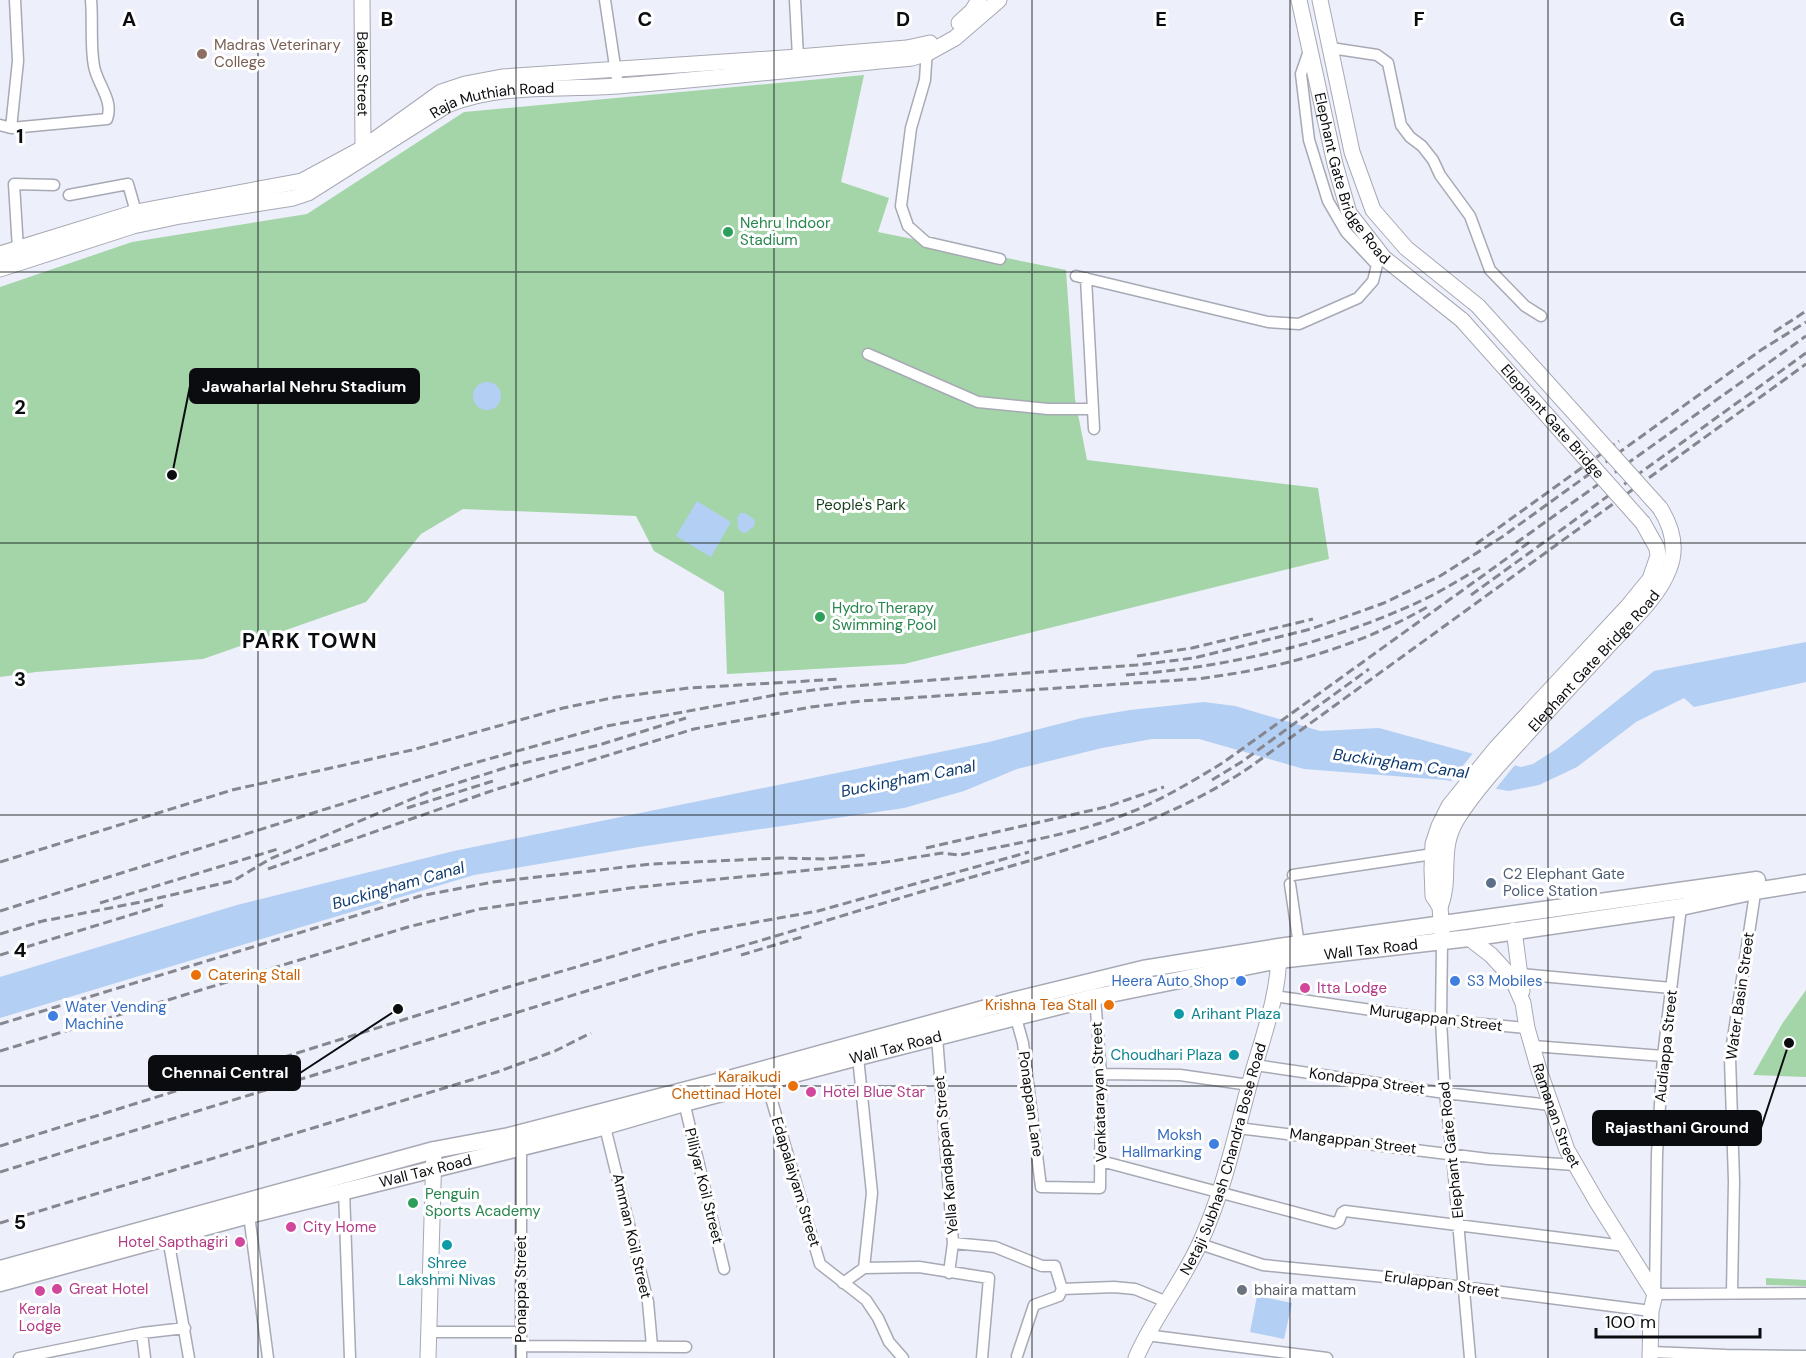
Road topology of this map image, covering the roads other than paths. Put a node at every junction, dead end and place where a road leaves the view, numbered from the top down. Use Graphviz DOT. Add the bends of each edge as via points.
graph roads {
  1 [pos="15,0"];
  2 [pos="91,0"];
  3 [pos="362,0"];
  4 [pos="605,0"];
  5 [pos="795,0"];
  6 [pos="979,0"];
  7 [pos="999,0"];
  8 [pos="1299,0"];
  9 [pos="1320,0"];
  10 [pos="1310,48"];
  11 [pos="1330,48"];
  12 [pos="927,49"];
  13 [pos="798,57"];
  14 [pos="615,70"];
  15 [pos="618,86"];
  16 [pos="5,127"];
  17 [pos="363,148"];
  18 [pos="54,185"];
  19 [pos="305,187"];
  20 [pos="69,195"];
  21 [pos="136,212"];
  22 [pos="18,249"];
  23 [pos="0,254"];
  24 [pos="1000,259"];
  25 [pos="0,269"];
  26 [pos="1478,306"];
  27 [pos="1541,316"];
  28 [pos="1462,320"];
  29 [pos="868,354"];
  30 [pos="1093,409"];
  31 [pos="1094,429"];
  32 [pos="1660,508"];
  33 [pos="1643,523"];
  34 [pos="1501,753"];
  35 [pos="1462,800"];
  36 [pos="1433,854"];
  37 [pos="1806,873"];
  38 [pos="1806,884"];
  39 [pos="1756,886"];
  40 [pos="1440,907"];
  41 [pos="1681,907"];
  42 [pos="1514,930"];
  43 [pos="1442,933"];
  44 [pos="1469,938"];
  45 [pos="1299,945"];
  46 [pos="1279,953"];
  47 [pos="1520,974"];
  48 [pos="1671,988"];
  49 [pos="1274,996"];
  50 [pos="1095,997"];
  51 [pos="1523,1003"];
  52 [pos="1016,1018"];
  53 [pos="1441,1020"];
  54 [pos="1527,1029"];
  55 [pos="936,1037"];
  56 [pos="1533,1046"];
  57 [pos="1663,1056"];
  58 [pos="858,1057"];
  59 [pos="1255,1065"];
  60 [pos="1101,1074"];
  61 [pos="766,1081"];
  62 [pos="1249,1085"];
  63 [pos="1445,1093"];
  64 [pos="683,1097"];
  65 [pos="1550,1105"];
  66 [pos="605,1126"];
  67 [pos="1238,1128"];
  68 [pos="520,1148"];
  69 [pos="434,1150"];
  70 [pos="1452,1154"];
  71 [pos="1101,1161"];
  72 [pos="1575,1165"];
  73 [pos="434,1170"];
  74 [pos="1101,1187"];
  75 [pos="344,1191"];
  76 [pos="1220,1192"];
  77 [pos="249,1215"];
  78 [pos="1459,1226"];
  79 [pos="168,1238"];
  80 [pos="953,1243"];
  81 [pos="1200,1244"];
  82 [pos="1625,1246"];
  83 [pos="864,1268"];
  84 [pos="0,1269"];
  85 [pos="724,1269"];
  86 [pos="949,1273"];
  87 [pos="0,1283"];
  88 [pos="843,1283"];
  89 [pos="1462,1287"];
  90 [pos="1062,1289"];
  91 [pos="1732,1293"];
  92 [pos="1806,1293"];
  93 [pos="1655,1294"];
  94 [pos="1167,1302"];
  95 [pos="1651,1311"];
  96 [pos="185,1328"];
  97 [pos="429,1332"];
  98 [pos="521,1332"];
  99 [pos="142,1333"];
  100 [pos="1146,1335"];
  101 [pos="652,1346"];
  102 [pos="686,1347"];
  103 [pos="521,1352"];
  104 [pos="621,1352"];
  105 [pos="1651,1355"];
  106 [pos="1017,1356"];
  107 [pos="1806,1356"];
  108 [pos="19,1358"];
  109 [pos="145,1358"];
  110 [pos="189,1358"];
  111 [pos="268,1358"];
  112 [pos="350,1358"];
  113 [pos="428,1358"];
  114 [pos="903,1358"];
  115 [pos="982,1358"];
  116 [pos="1136,1358"];
  117 [pos="1327,1358"];
  118 [pos="1470,1358"];
  1 -- 16 [label="street" via="18,61"];
  2 -- 16 [label="street" via="94,66 107,100 107,119"];
  3 -- 17 [label="main road, Baker Street"];
  4 -- 14 [label="street"];
  5 -- 13 [label="street"];
  6 -- 12 [label="main road, Raja Muthiah Road" via="950,33"];
  7 -- 12 [label="main road, Raja Muthiah Road" via="955,38"];
  8 -- 10 [label="main road, Elephant Gate Bridge Road"];
  9 -- 11 [label="main road, Elephant Gate Bridge Road"];
  10 -- 28 [label="main road, Elephant Gate Bridge Road" via="1349,213 1384,258"];
  10 -- 30 [label="street" via="1301,74 1309,140 1328,201 1346,232 1377,265 1373,281 1358,298 1299,324 1268,322 1081,277"];
  11 -- 26 [label="main road, Elephant Gate Bridge Road" via="1352,152 1373,210 1406,248"];
  11 -- 27 [label="street" via="1377,55 1388,63 1401,125 1433,160 1470,216 1490,270 1525,306"];
  12 -- 13 [label="main road, Raja Muthiah Road"];
  12 -- 15 [label="main road, Raja Muthiah Road" via="912,58"];
  12 -- 24 [label="street" via="925,80 911,128 902,192 904,216 908,226 926,242"];
  13 -- 14 [label="main road, Raja Muthiah Road"];
  14 -- 15 [label="street"];
  14 -- 17 [label="main road, Raja Muthiah Road" via="502,77 465,84 441,92"];
  15 -- 19 [label="main road, Raja Muthiah Road" via="469,96 447,105 343,172"];
  17 -- 19 [label="main road, Raja Muthiah Road"];
  18 -- 22 [label="street" via="14,184"];
  19 -- 21 [label="main road, Raja Muthiah Road"];
  19 -- 25 [label="main road, Raja Muthiah Road" via="292,198 134,226"];
  20 -- 21 [label="street" via="128,184"];
  21 -- 22 [label="main road, Raja Muthiah Road"];
  22 -- 23 [label="main road, Raja Muthiah Road"];
  26 -- 32 [label="main road, Elephant Gate Bridge, bridge"];
  28 -- 33 [label="main road, Elephant Gate Bridge, bridge"];
  29 -- 30 [label="street" via="978,402"];
  30 -- 31 [label="street"];
  32 -- 34 [label="main road, Elephant Gate Bridge Road" via="1671,529 1673,544 1662,584 1639,613"];
  33 -- 34 [label="main road, Elephant Gate Bridge Road" via="1658,556 1650,579"];
  34 -- 35 [label="main road, Elephant Gate Bridge Road"];
  35 -- 36 [label="main road" via="1439,826"];
  35 -- 40 [label="main road" via="1450,831 1445,895"];
  36 -- 40 [label="main road" via="1433,896"];
  36 -- 45 [label="street" via="1291,879"];
  37 -- 39 [label="main road, Wall Tax Road"];
  38 -- 39 [label="main road, Wall Tax Road"];
  39 -- 41 [label="main road, Wall Tax Road"];
  39 -- 43 [label="main road, Wall Tax Road"];
  39 -- 91 [label="street, Water Basin Street" via="1730,1058"];
  40 -- 43 [label="main road"];
  41 -- 42 [label="main road, Wall Tax Road"];
  41 -- 48 [label="street, Audiappa Street"];
  42 -- 44 [label="main road, Wall Tax Road"];
  42 -- 47 [label="main road"];
  43 -- 44 [label="main road, Wall Tax Road"];
  43 -- 45 [label="main road, Wall Tax Road"];
  43 -- 46 [label="main road, Wall Tax Road"];
  43 -- 53 [label="street, Elephant Gate Road"];
  44 -- 51 [label="main road, Ramanan Street" via="1503,966"];
  45 -- 46 [label="main road, Wall Tax Road"];
  46 -- 49 [label="main road, Netaji Subhash Chandra Bose Road"];
  46 -- 50 [label="main road, Wall Tax Road"];
  46 -- 64 [label="main road, Wall Tax Road" via="1143,969 1016,1000"];
  47 -- 48 [label="street"];
  47 -- 51 [label="main road"];
  48 -- 57 [label="street, Audiappa Street"];
  49 -- 53 [label="street, Murugappan Street"];
  49 -- 59 [label="main road, Netaji Subhash Chandra Bose Road"];
  50 -- 52 [label="main road, Wall Tax Road"];
  50 -- 60 [label="street, Venkatarayan Street"];
  51 -- 54 [label="main road, Ramanan Street"];
  52 -- 55 [label="main road, Wall Tax Road"];
  52 -- 74 [label="street, Ponappan Lane" via="1023,1043 1041,1187"];
  53 -- 54 [label="street, Murugappan Street"];
  53 -- 63 [label="street, Elephant Gate Road"];
  54 -- 56 [label="main road, Ramanan Street"];
  55 -- 58 [label="main road, Wall Tax Road"];
  55 -- 80 [label="street, Yella Kandappan Street"];
  56 -- 57 [label="street"];
  56 -- 65 [label="main road, Ramanan Street"];
  57 -- 93 [label="street, Audiappa Street"];
  58 -- 61 [label="main road, Wall Tax Road"];
  58 -- 83 [label="street" via="872,1192"];
  59 -- 62 [label="main road, Netaji Subhash Chandra Bose Road"];
  59 -- 63 [label="street, Kondappa Street"];
  60 -- 62 [label="street" via="1180,1075"];
  60 -- 71 [label="street, Venkatarayan Street"];
  61 -- 64 [label="main road, Wall Tax Road"];
  61 -- 88 [label="street, Edapalaiyam Street" via="820,1264"];
  62 -- 67 [label="main road, Netaji Subhash Chandra Bose Road"];
  63 -- 65 [label="street, Kondappa Street"];
  63 -- 70 [label="street, Elephant Gate Road"];
  64 -- 66 [label="main road, Wall Tax Road"];
  64 -- 69 [label="main road, Wall Tax Road"];
  64 -- 85 [label="street, Pilliyar Koil Street"];
  65 -- 72 [label="main road, Ramanan Street"];
  66 -- 68 [label="main road, Wall Tax Road"];
  66 -- 101 [label="street, Amman Koil Street" via="648,1302"];
  67 -- 70 [label="street, Mangappan Street"];
  67 -- 76 [label="main road, Netaji Subhash Chandra Bose Road"];
  68 -- 73 [label="main road, Wall Tax Road"];
  68 -- 98 [label="street, Ponappa Street"];
  69 -- 73 [label="main road"];
  69 -- 84 [label="main road, Wall Tax Road"];
  70 -- 72 [label="street, Mangappan Street"];
  70 -- 78 [label="street, Elephant Gate Road"];
  71 -- 74 [label="street, Venkatarayan Street"];
  71 -- 76 [label="street"];
  72 -- 82 [label="main road, Ramanan Street"];
  73 -- 75 [label="main road, Wall Tax Road"];
  73 -- 97 [label="main road"];
  75 -- 77 [label="main road, Wall Tax Road"];
  75 -- 112 [label="street"];
  76 -- 78 [label="street" via="1335,1223 1345,1211"];
  76 -- 81 [label="main road, Netaji Subhash Chandra Bose Road"];
  77 -- 79 [label="main road, Wall Tax Road"];
  77 -- 111 [label="street"];
  78 -- 82 [label="street"];
  78 -- 89 [label="street, Elephant Gate Road"];
  79 -- 87 [label="main road, Wall Tax Road"];
  79 -- 96 [label="street"];
  80 -- 86 [label="street, Yella Kandappan Street"];
  80 -- 90 [label="street" via="995,1247 1042,1266 1055,1266"];
  81 -- 89 [label="street, Erulappan Street" via="1263,1265"];
  81 -- 94 [label="main road, Netaji Subhash Chandra Bose Road"];
  82 -- 93 [label="main road, Ramanan Street"];
  83 -- 86 [label="street" via="919,1267"];
  83 -- 88 [label="street"];
  86 -- 115 [label="street" via="989,1278"];
  88 -- 114 [label="street, Edapalaiyam Street" via="866,1300 889,1342"];
  89 -- 95 [label="street, Erulappan Street"];
  89 -- 118 [label="street, Elephant Gate Road"];
  90 -- 94 [label="street" via="1135,1289"];
  90 -- 106 [label="street" via="1059,1296 1034,1305"];
  91 -- 92 [label="street"];
  91 -- 93 [label="street"];
  93 -- 95 [label="main road"];
  94 -- 100 [label="main road, Netaji Subhash Chandra Bose Road"];
  95 -- 105 [label="main road"];
  96 -- 99 [label="street"];
  96 -- 110 [label="street"];
  97 -- 98 [label="street"];
  97 -- 113 [label="main road"];
  98 -- 103 [label="street, Ponappa Street"];
  99 -- 108 [label="street"];
  99 -- 109 [label="street"];
  100 -- 116 [label="main road, Netaji Subhash Chandra Bose Road"];
  100 -- 117 [label="street"];
  101 -- 102 [label="street"];
  101 -- 104 [label="street"];
  103 -- 104 [label="street"];
  105 -- 107 [label="street"];
}
